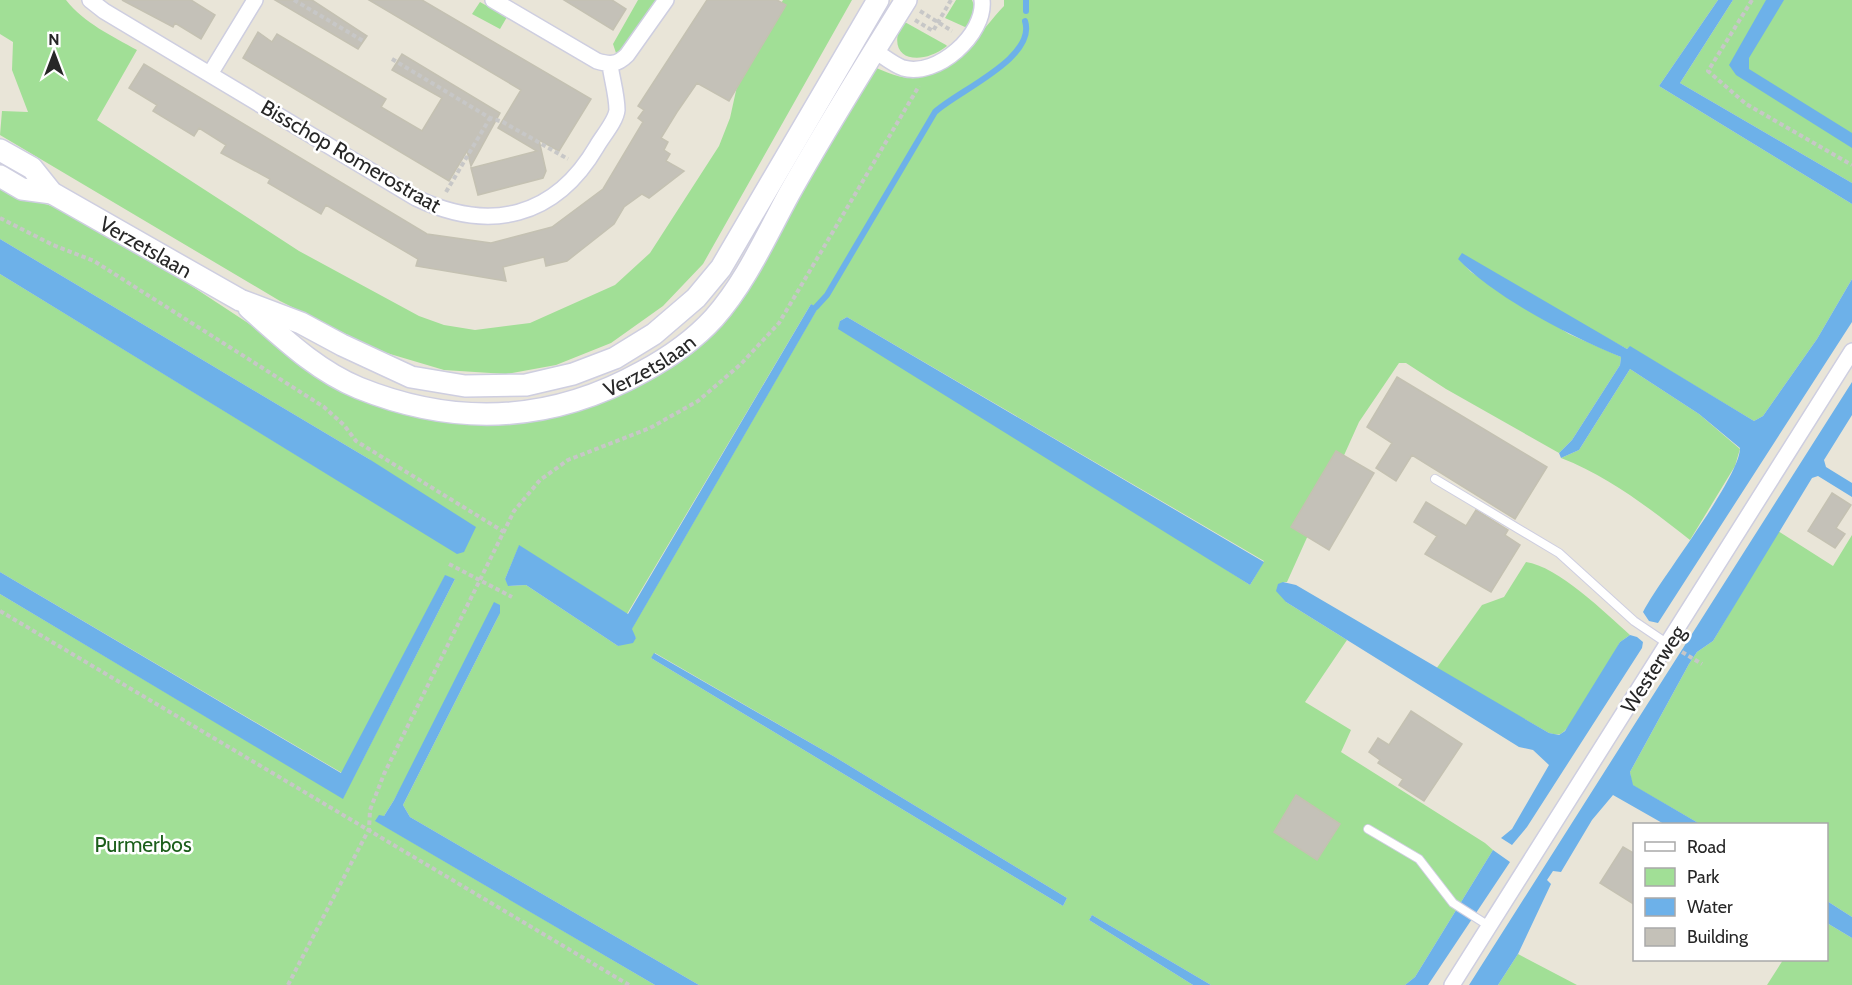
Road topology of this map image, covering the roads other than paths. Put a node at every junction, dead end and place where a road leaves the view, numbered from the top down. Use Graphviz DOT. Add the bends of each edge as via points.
graph roads {
  1 [pos="90,0"];
  2 [pos="255,0"];
  3 [pos="493,0"];
  4 [pos="666,0"];
  5 [pos="878,0"];
  6 [pos="982,0"];
  7 [pos="906,6"];
  8 [pos="875,51"];
  9 [pos="610,65"];
  10 [pos="210,74"];
  11 [pos="0,150"];
  12 [pos="0,176"];
  13 [pos="52,193"];
  14 [pos="240,300"];
  15 [pos="1852,351"];
  16 [pos="1435,479"];
  17 [pos="1674,647"];
  18 [pos="1368,830"];
  19 [pos="1489,926"];
  20 [pos="1452,985"];
  1 -- 10 [label="street, Bisschop Romerostraat"];
  2 -- 10 [label="street"];
  3 -- 9 [label="street"];
  4 -- 9 [label="street" via="627,55 620,63"];
  5 -- 14 [label="main road, Verzetslaan" via="721,268 696,298 654,334 615,358 573,374 526,385 465,387 411,377 301,323"];
  6 -- 8 [label="street" via="984,12 969,41 931,68 904,69"];
  7 -- 8 [label="main road, Verzetslaan"];
  8 -- 14 [label="main road, Verzetslaan" via="743,279 713,319 668,357 577,402 524,414 462,414 398,400 358,387 326,370"];
  9 -- 10 [label="street, Bisschop Romerostraat" via="617,112 586,166 570,183 524,212 498,216 468,216 436,208"];
  11 -- 13 [label="main road, Verzetslaan" via="32,168"];
  12 -- 13 [label="main road, Verzetslaan" via="22,189"];
  13 -- 14 [label="main road, Verzetslaan"];
  15 -- 17 [label="street, Westerweg"];
  16 -- 17 [label="lane" via="1559,553 1634,621"];
  17 -- 19 [label="street, Westerweg"];
  18 -- 19 [label="lane" via="1419,859 1456,905"];
  19 -- 20 [label="street, Westerweg"];
}
